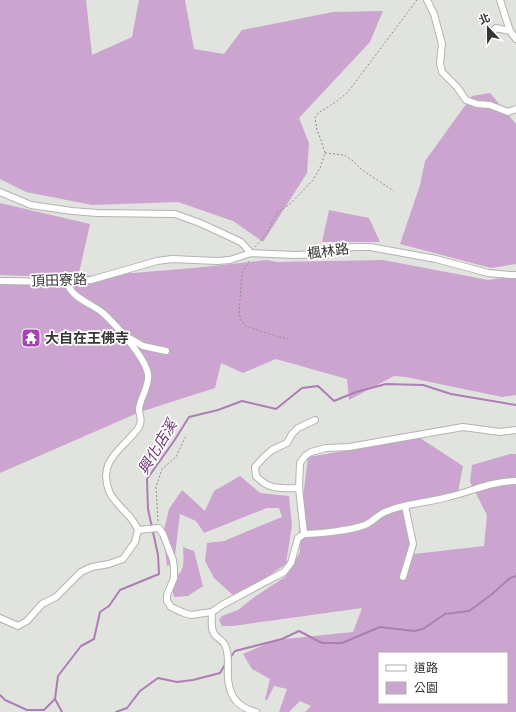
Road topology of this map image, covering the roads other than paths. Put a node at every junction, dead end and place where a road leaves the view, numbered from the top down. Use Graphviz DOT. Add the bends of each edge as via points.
graph roads {
  1 [pos="427,0"];
  2 [pos="500,0"];
  3 [pos="510,31"];
  4 [pos="488,36"];
  5 [pos="516,39"];
  6 [pos="516,109"];
  7 [pos="0,192"];
  8 [pos="251,253"];
  9 [pos="117,273"];
  10 [pos="516,275"];
  11 [pos="0,281"];
  12 [pos="67,282"];
  13 [pos="123,334"];
  14 [pos="166,351"];
  15 [pos="315,420"];
  16 [pos="516,430"];
  17 [pos="516,481"];
  18 [pos="299,488"];
  19 [pos="405,506"];
  20 [pos="138,530"];
  21 [pos="304,534"];
  22 [pos="403,577"];
  23 [pos="212,612"];
  24 [pos="0,618"];
  25 [pos="256,712"];
  1 -- 6 [label="street" via="434,14 442,44 442,72 457,86 466,100 508,112"];
  2 -- 3 [label="street"];
  3 -- 4 [label="street" via="496,28"];
  3 -- 5 [label="street"];
  7 -- 8 [label="street" via="32,205 72,211 175,214 241,242"];
  8 -- 9 [label="street, 楓林路" via="230,260 157,261"];
  8 -- 10 [label="street, 楓林路" via="321,254 339,248 370,247 436,259 488,273"];
  9 -- 12 [label="street, 頂田寮路" via="91,280"];
  11 -- 12 [label="street, 頂田寮路"];
  12 -- 13 [label="street" via="75,294 102,313"];
  13 -- 14 [label="street" via="143,346"];
  13 -- 20 [label="street" via="146,367 149,376 139,409 140,426 108,464 106,481 109,492 132,518"];
  15 -- 18 [label="street" via="298,428 287,443 272,450 256,467 256,476 270,487"];
  16 -- 18 [label="street" via="500,432 463,427 311,452 300,463"];
  17 -- 19 [label="street" via="486,485 447,498"];
  18 -- 21 [label="street"];
  19 -- 21 [label="street" via="384,512 366,525"];
  19 -- 22 [label="street" via="413,544"];
  20 -- 23 [label="street" via="158,528 163,534 174,568 174,578 167,595 171,607 191,615"];
  20 -- 24 [label="street" via="135,542 124,559 81,572 56,597 42,604 27,621 18,626"];
  21 -- 23 [label="street" via="298,538 293,559 284,572"];
  23 -- 25 [label="street" via="212,630 225,644 228,679 232,692 238,704"];
}
